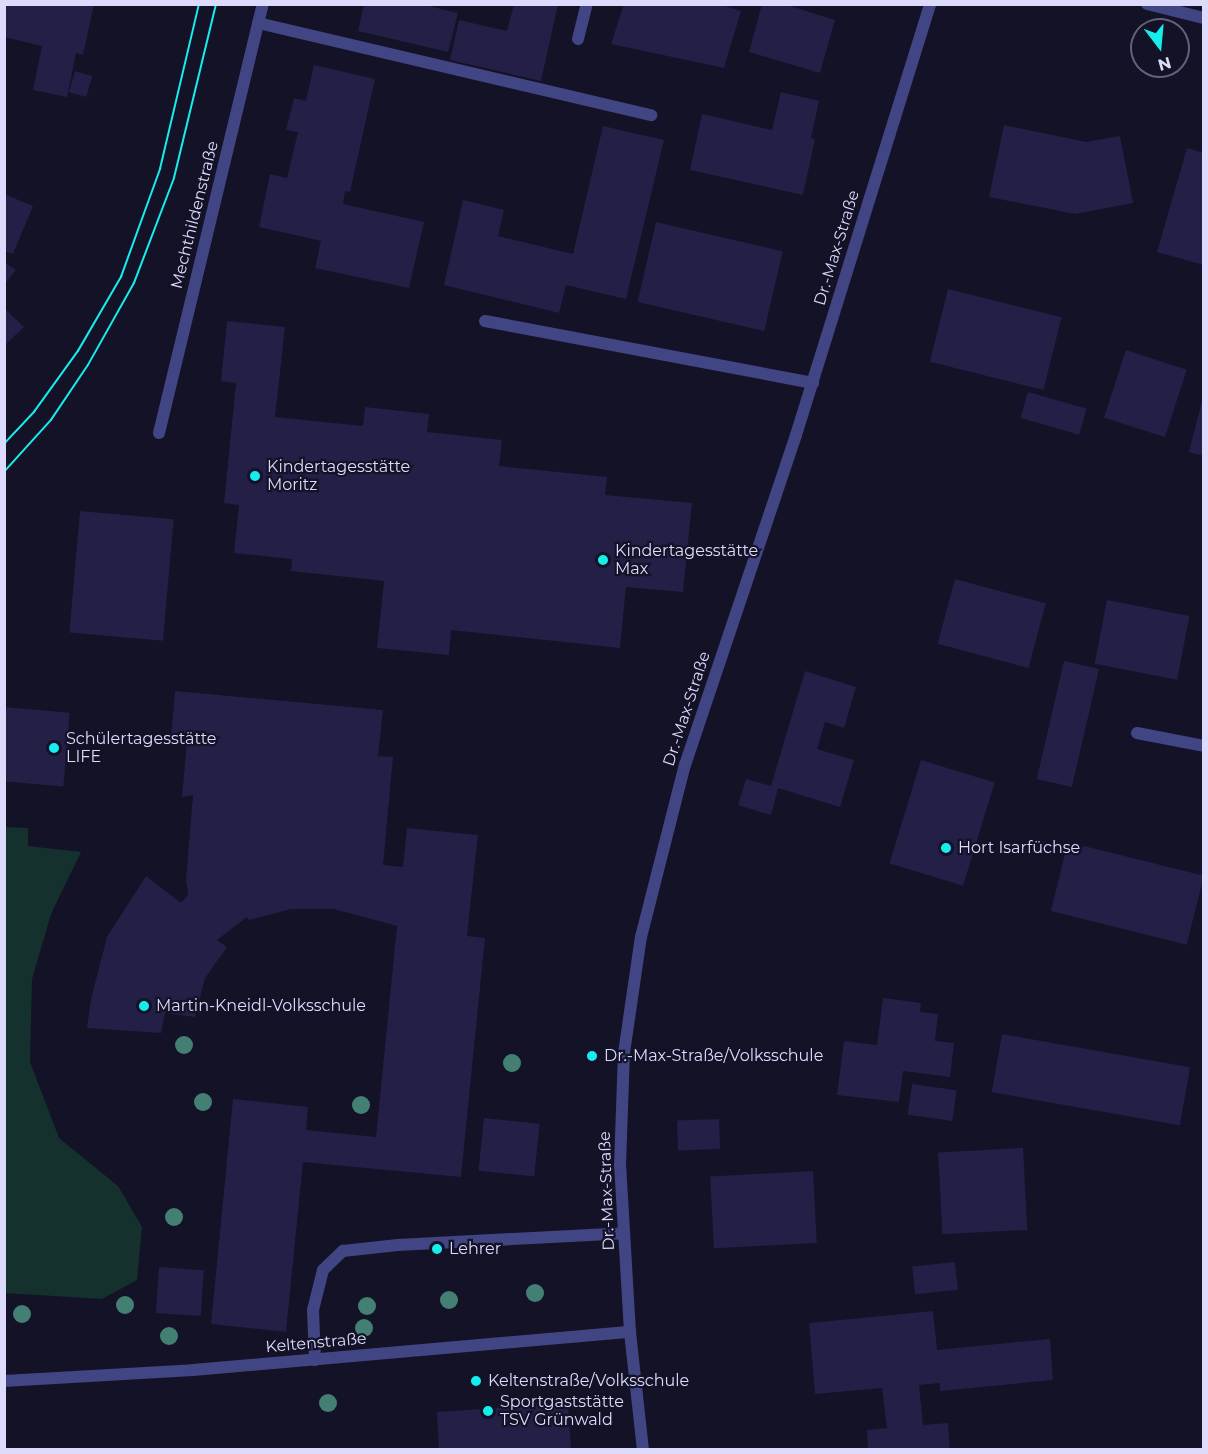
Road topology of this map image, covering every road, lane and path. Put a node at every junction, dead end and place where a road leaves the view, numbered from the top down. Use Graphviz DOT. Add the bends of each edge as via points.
graph roads {
  1 [pos="263,4"];
  2 [pos="587,4"];
  3 [pos="930,4"];
  4 [pos="1147,4"];
  5 [pos="1203,18"];
  6 [pos="258,23"];
  7 [pos="578,39"];
  8 [pos="651,115"];
  9 [pos="485,321"];
  10 [pos="813,383"];
  11 [pos="159,433"];
  12 [pos="1137,733"];
  13 [pos="1203,746"];
  14 [pos="624,1233"];
  15 [pos="630,1332"];
  16 [pos="315,1360"];
  17 [pos="4,1381"];
  18 [pos="643,1449"];
  1 -- 6 [label="street, Mechthildenstraße"];
  2 -- 7 [label="street"];
  3 -- 10 [label="street, Dr.-Max-Straße"];
  4 -- 5 [label="street"];
  6 -- 8 [label="street"];
  6 -- 11 [label="street, Mechthildenstraße"];
  9 -- 10 [label="street"];
  10 -- 14 [label="street, Dr.-Max-Straße" via="685,765 641,937 624,1053 620,1166"];
  12 -- 13 [label="street"];
  14 -- 15 [label="street, Dr.-Max-Straße"];
  14 -- 16 [label="street" via="343,1251 323,1270 313,1310"];
  15 -- 16 [label="street, Keltenstraße"];
  15 -- 18 [label="street, Dr.-Max-Straße"];
  16 -- 17 [label="street, Keltenstraße"];
}
